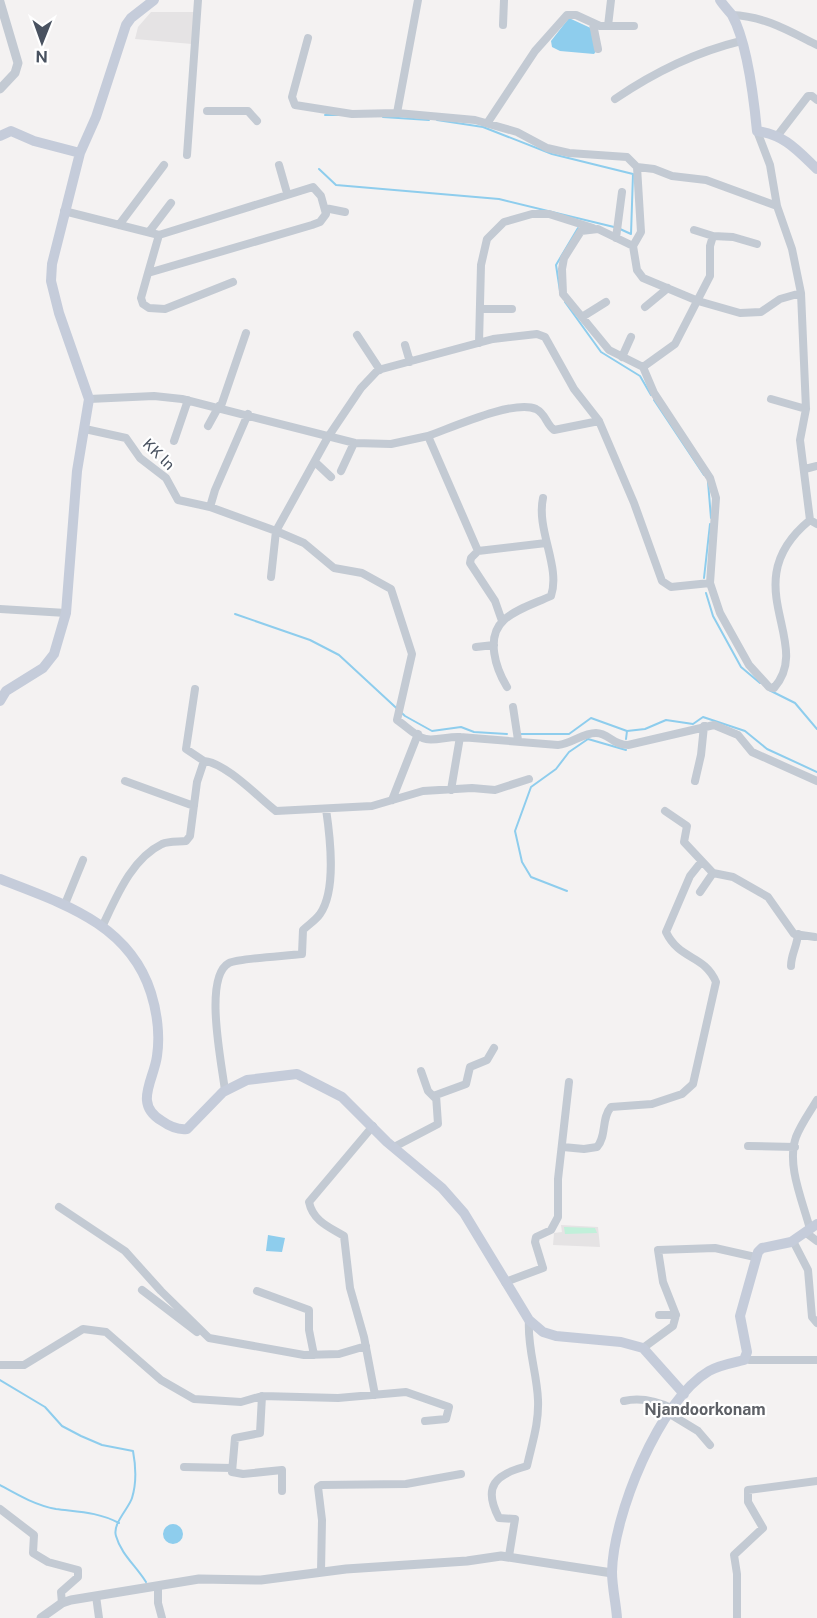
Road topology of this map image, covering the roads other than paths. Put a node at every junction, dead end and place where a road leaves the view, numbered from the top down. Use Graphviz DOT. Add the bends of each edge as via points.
graph roads {
  1 [pos="154,0"];
  2 [pos="198,0"];
  3 [pos="418,0"];
  4 [pos="504,0"];
  5 [pos="611,0"];
  6 [pos="720,0"];
  7 [pos="0,2"];
  8 [pos="732,15"];
  9 [pos="593,24"];
  10 [pos="503,25"];
  11 [pos="608,26"];
  12 [pos="634,26"];
  13 [pos="308,38"];
  14 [pos="741,41"];
  15 [pos="817,45"];
  16 [pos="598,49"];
  17 [pos="0,89"];
  18 [pos="615,99"];
  19 [pos="817,100"];
  20 [pos="207,111"];
  21 [pos="397,113"];
  22 [pos="257,121"];
  23 [pos="488,122"];
  24 [pos="757,131"];
  25 [pos="1,133"];
  26 [pos="778,135"];
  27 [pos="80,153"];
  28 [pos="187,155"];
  29 [pos="164,165"];
  30 [pos="279,165"];
  31 [pos="638,167"];
  32 [pos="817,169"];
  33 [pos="621,192"];
  34 [pos="287,193"];
  35 [pos="171,203"];
  36 [pos="777,206"];
  37 [pos="325,208"];
  38 [pos="64,212"];
  39 [pos="345,213"];
  40 [pos="119,225"];
  41 [pos="598,229"];
  42 [pos="694,230"];
  43 [pos="149,232"];
  44 [pos="159,235"];
  45 [pos="713,236"];
  46 [pos="616,238"];
  47 [pos="757,244"];
  48 [pos="633,246"];
  49 [pos="148,273"];
  50 [pos="233,282"];
  51 [pos="668,288"];
  52 [pos="801,293"];
  53 [pos="698,301"];
  54 [pos="606,303"];
  55 [pos="645,307"];
  56 [pos="480,309"];
  57 [pos="512,309"];
  58 [pos="582,317"];
  59 [pos="246,333"];
  60 [pos="357,335"];
  61 [pos="631,337"];
  62 [pos="478,343"];
  63 [pos="405,345"];
  64 [pos="622,357"];
  65 [pos="410,362"];
  66 [pos="643,367"];
  67 [pos="380,370"];
  68 [pos="89,399"];
  69 [pos="771,399"];
  70 [pos="188,400"];
  71 [pos="220,406"];
  72 [pos="806,409"];
  73 [pos="248,414"];
  74 [pos="598,421"];
  75 [pos="208,426"];
  76 [pos="85,429"];
  77 [pos="428,436"];
  78 [pos="328,437"];
  79 [pos="174,441"];
  80 [pos="354,443"];
  81 [pos="315,462"];
  82 [pos="817,466"];
  83 [pos="806,469"];
  84 [pos="341,471"];
  85 [pos="331,477"];
  86 [pos="543,498"];
  87 [pos="210,507"];
  88 [pos="814,522"];
  89 [pos="276,531"];
  90 [pos="546,543"];
  91 [pos="478,551"];
  92 [pos="271,577"];
  93 [pos="710,584"];
  94 [pos="0,609"];
  95 [pos="66,614"];
  96 [pos="502,621"];
  97 [pos="494,645"];
  98 [pos="477,646"];
  99 [pos="507,687"];
  100 [pos="195,689"];
  101 [pos="0,701"];
  102 [pos="513,707"];
  103 [pos="704,726"];
  104 [pos="418,734"];
  105 [pos="460,736"];
  106 [pos="518,740"];
  107 [pos="204,761"];
  108 [pos="529,779"];
  109 [pos="125,781"];
  110 [pos="817,781"];
  111 [pos="695,782"];
  112 [pos="451,790"];
  113 [pos="392,800"];
  114 [pos="194,806"];
  115 [pos="326,808"];
  116 [pos="665,811"];
  117 [pos="83,860"];
  118 [pos="702,861"];
  119 [pos="713,873"];
  120 [pos="0,879"];
  121 [pos="700,892"];
  122 [pos="65,904"];
  123 [pos="102,927"];
  124 [pos="798,934"];
  125 [pos="816,936"];
  126 [pos="791,966"];
  127 [pos="494,1048"];
  128 [pos="421,1071"];
  129 [pos="569,1082"];
  130 [pos="225,1091"];
  131 [pos="435,1098"];
  132 [pos="817,1100"];
  133 [pos="373,1126"];
  134 [pos="748,1146"];
  135 [pos="563,1147"];
  136 [pos="795,1147"];
  137 [pos="394,1148"];
  138 [pos="60,1207"];
  139 [pos="811,1229"];
  140 [pos="793,1241"];
  141 [pos="817,1241"];
  142 [pos="755,1257"];
  143 [pos="505,1282"];
  144 [pos="142,1290"];
  145 [pos="257,1291"];
  146 [pos="659,1315"];
  147 [pos="676,1315"];
  148 [pos="529,1320"];
  149 [pos="817,1323"];
  150 [pos="209,1338"];
  151 [pos="366,1346"];
  152 [pos="643,1348"];
  153 [pos="314,1355"];
  154 [pos="745,1358"];
  155 [pos="817,1360"];
  156 [pos="0,1365"];
  157 [pos="684,1394"];
  158 [pos="375,1395"];
  159 [pos="262,1396"];
  160 [pos="624,1401"];
  161 [pos="672,1411"];
  162 [pos="426,1421"];
  163 [pos="710,1445"];
  164 [pos="184,1467"];
  165 [pos="232,1468"];
  166 [pos="461,1474"];
  167 [pos="817,1481"];
  168 [pos="282,1491"];
  169 [pos="0,1509"];
  170 [pos="509,1556"];
  171 [pos="321,1572"];
  172 [pos="612,1573"];
  173 [pos="158,1586"];
  174 [pos="96,1596"];
  175 [pos="62,1603"];
  176 [pos="41,1618"];
  177 [pos="99,1618"];
  178 [pos="162,1618"];
  179 [pos="618,1618"];
  180 [pos="737,1618"];
  1 -- 27 [label="main road" via="126,25"];
  2 -- 28 [label="street"];
  3 -- 21 [label="street"];
  4 -- 10 [label="street"];
  5 -- 11 [label="street"];
  6 -- 8 [label="main road"];
  7 -- 17 [label="street" via="18,63 15,73"];
  8 -- 14 [label="main road"];
  8 -- 15 [label="street" via="774,24"];
  9 -- 11 [label="street"];
  9 -- 16 [label="street"];
  9 -- 23 [label="street" via="567,15 536,51"];
  11 -- 12 [label="street"];
  13 -- 21 [label="street" via="292,97 295,105 352,114"];
  14 -- 18 [label="street" via="724,44 644,79"];
  14 -- 24 [label="main road"];
  19 -- 26 [label="street" via="808,96"];
  20 -- 22 [label="street" via="248,111"];
  21 -- 23 [label="street"];
  23 -- 31 [label="street" via="547,148 569,153 616,154 627,157"];
  24 -- 26 [label="main road"];
  24 -- 36 [label="street" via="770,165"];
  25 -- 27 [label="main road" via="11,131"];
  26 -- 32 [label="main road" via="791,142"];
  27 -- 38 [label="main road"];
  29 -- 40 [label="street"];
  30 -- 34 [label="street"];
  31 -- 36 [label="street" via="706,180"];
  31 -- 48 [label="street" via="640,232"];
  33 -- 46 [label="street"];
  34 -- 37 [label="street" via="313,187 320,192"];
  34 -- 44 [label="street"];
  35 -- 43 [label="street"];
  36 -- 52 [label="street" via="792,249"];
  37 -- 39 [label="street"];
  37 -- 49 [label="street" via="323,218 312,225"];
  38 -- 40 [label="street"];
  38 -- 68 [label="main road" via="51,281"];
  40 -- 43 [label="street"];
  41 -- 46 [label="street"];
  41 -- 56 [label="street" via="549,214 504,222 487,239 481,265"];
  41 -- 58 [label="street" via="581,231 564,258 562,269 563,294"];
  42 -- 45 [label="street"];
  43 -- 44 [label="street"];
  44 -- 49 [label="street"];
  45 -- 47 [label="street"];
  45 -- 53 [label="street" via="710,276"];
  46 -- 48 [label="street"];
  48 -- 51 [label="street" via="637,270 643,278"];
  49 -- 50 [label="street" via="141,298 143,304 157,309"];
  51 -- 53 [label="street"];
  51 -- 55 [label="street"];
  52 -- 53 [label="street" via="780,299 756,313 740,313"];
  52 -- 72 [label="street"];
  53 -- 66 [label="street" via="675,344"];
  54 -- 58 [label="street"];
  56 -- 57 [label="street"];
  56 -- 62 [label="street"];
  58 -- 64 [label="street" via="609,350"];
  59 -- 71 [label="street"];
  60 -- 67 [label="street"];
  61 -- 64 [label="street"];
  62 -- 65 [label="street"];
  62 -- 74 [label="street" via="518,335 545,337 574,389"];
  63 -- 65 [label="street"];
  64 -- 66 [label="street"];
  65 -- 67 [label="street"];
  66 -- 93 [label="street" via="654,393 710,478 716,498"];
  67 -- 78 [label="street" via="361,388"];
  68 -- 70 [label="street" via="154,396"];
  68 -- 76 [label="main road"];
  69 -- 72 [label="street"];
  70 -- 71 [label="street"];
  70 -- 79 [label="street"];
  71 -- 73 [label="street"];
  71 -- 75 [label="street"];
  72 -- 83 [label="street" via="800,431"];
  73 -- 78 [label="street"];
  73 -- 87 [label="street"];
  74 -- 77 [label="street" via="554,430 540,411 522,408 498,412"];
  74 -- 93 [label="street" via="662,581 671,587"];
  76 -- 87 [label="street, KK ln" via="126,438 140,458 166,477 178,500"];
  76 -- 95 [label="main road" via="77,471"];
  77 -- 80 [label="street" via="391,444"];
  77 -- 91 [label="street"];
  78 -- 80 [label="street"];
  78 -- 81 [label="street"];
  80 -- 84 [label="street"];
  81 -- 85 [label="street"];
  81 -- 89 [label="street"];
  82 -- 83 [label="street"];
  83 -- 88 [label="street"];
  86 -- 90 [label="street" via="541,516"];
  87 -- 89 [label="street, KK ln"];
  88 -- 93 [label="street" via="792,535 776,569 775,603 787,655 784,676 774,688 749,665 720,613"];
  89 -- 92 [label="street"];
  89 -- 104 [label="street, KK ln" via="304,543 334,568 362,573 391,589 412,654 397,720"];
  90 -- 91 [label="street"];
  90 -- 96 [label="street" via="551,596"];
  91 -- 96 [label="street" via="471,563 495,601"];
  94 -- 95 [label="street"];
  95 -- 101 [label="main road" via="54,654 43,668 6,691"];
  96 -- 97 [label="street"];
  97 -- 98 [label="street"];
  97 -- 99 [label="street" via="499,673"];
  100 -- 107 [label="street" via="186,749"];
  102 -- 106 [label="street"];
  103 -- 106 [label="street" via="628,745 618,745 595,733 569,745 545,746"];
  103 -- 110 [label="street" via="714,725 738,735 752,752"];
  103 -- 111 [label="street"];
  104 -- 105 [label="street" via="427,740"];
  104 -- 113 [label="street"];
  105 -- 106 [label="street"];
  105 -- 112 [label="street"];
  107 -- 114 [label="street"];
  107 -- 115 [label="street" via="223,768 276,811"];
  108 -- 112 [label="street" via="495,790"];
  109 -- 114 [label="street"];
  112 -- 113 [label="street" via="423,790"];
  113 -- 115 [label="street" via="372,806"];
  114 -- 123 [label="street" via="190,836 186,841 164,843 144,857 124,882"];
  115 -- 130 [label="street" via="333,856 330,877 321,913 303,930 302,954 240,959 223,967 219,974 215,1005"];
  116 -- 118 [label="street" via="687,826 684,842"];
  117 -- 122 [label="street"];
  118 -- 119 [label="street"];
  118 -- 135 [label="street" via="690,876 666,932 680,952 711,971 716,982 693,1084 682,1094 647,1105 611,1107 597,1147"];
  119 -- 121 [label="street"];
  119 -- 124 [label="street" via="733,877 768,897 794,934"];
  120 -- 122 [label="main road"];
  122 -- 123 [label="main road"];
  123 -- 130 [label="main road" via="126,947 151,993 157,1024 157,1057 146,1094 152,1114 170,1126 187,1129"];
  124 -- 125 [label="street"];
  124 -- 126 [label="street"];
  127 -- 131 [label="street" via="487,1060 470,1067 466,1084 439,1092"];
  128 -- 131 [label="street"];
  129 -- 135 [label="street"];
  130 -- 133 [label="main road" via="247,1080 297,1074 342,1097"];
  131 -- 137 [label="street" via="438,1124"];
  132 -- 136 [label="street" via="803,1122"];
  133 -- 137 [label="main road"];
  133 -- 151 [label="street" via="309,1202 311,1212 322,1223 344,1236 350,1288"];
  134 -- 136 [label="street"];
  135 -- 143 [label="street" via="556,1223 547,1234 536,1237 535,1242 543,1268"];
  136 -- 139 [label="street" via="794,1170"];
  137 -- 143 [label="main road" via="442,1188 464,1213"];
  138 -- 150 [label="street" via="125,1251"];
  139 -- 140 [label="main road"];
  139 -- 141 [label="street"];
  140 -- 142 [label="main road" via="762,1248"];
  140 -- 149 [label="street" via="808,1270 812,1317"];
  142 -- 147 [label="street" via="715,1248 658,1250"];
  142 -- 154 [label="main road" via="740,1316"];
  143 -- 148 [label="main road"];
  144 -- 150 [label="street" via="173,1316"];
  145 -- 153 [label="street" via="309,1310"];
  146 -- 147 [label="street"];
  147 -- 152 [label="street" via="673,1326"];
  148 -- 152 [label="main road" via="543,1332 556,1336"];
  148 -- 170 [label="street" via="538,1399 535,1442 527,1466 506,1472 492,1485 491,1503 499,1518 515,1519"];
  150 -- 153 [label="street"];
  151 -- 153 [label="street" via="339,1354"];
  151 -- 158 [label="street"];
  152 -- 157 [label="main road"];
  154 -- 155 [label="street"];
  154 -- 157 [label="main road" via="706,1373"];
  156 -- 159 [label="street" via="24,1365 83,1329 106,1332 161,1380 194,1400 241,1402"];
  157 -- 161 [label="main road"];
  158 -- 159 [label="street"];
  158 -- 162 [label="street" via="406,1392 449,1407 446,1419"];
  159 -- 165 [label="street" via="260,1433 235,1438"];
  160 -- 161 [label="street" via="658,1402"];
  161 -- 163 [label="street"];
  161 -- 172 [label="main road" via="643,1458 631,1487 615,1545"];
  164 -- 165 [label="street"];
  165 -- 168 [label="street" via="232,1472 243,1474 282,1470"];
  166 -- 171 [label="street" via="406,1484 318,1487"];
  167 -- 180 [label="street" via="748,1490 748,1502 763,1528 734,1555 738,1574"];
  169 -- 175 [label="street" via="34,1535 33,1553 48,1562 78,1570 78,1577 61,1592"];
  170 -- 171 [label="street"];
  170 -- 172 [label="street"];
  171 -- 173 [label="street" via="261,1580 199,1579"];
  172 -- 179 [label="main road"];
  173 -- 174 [label="street"];
  173 -- 178 [label="street"];
  174 -- 175 [label="street"];
  174 -- 177 [label="street"];
  175 -- 176 [label="street"];
}
